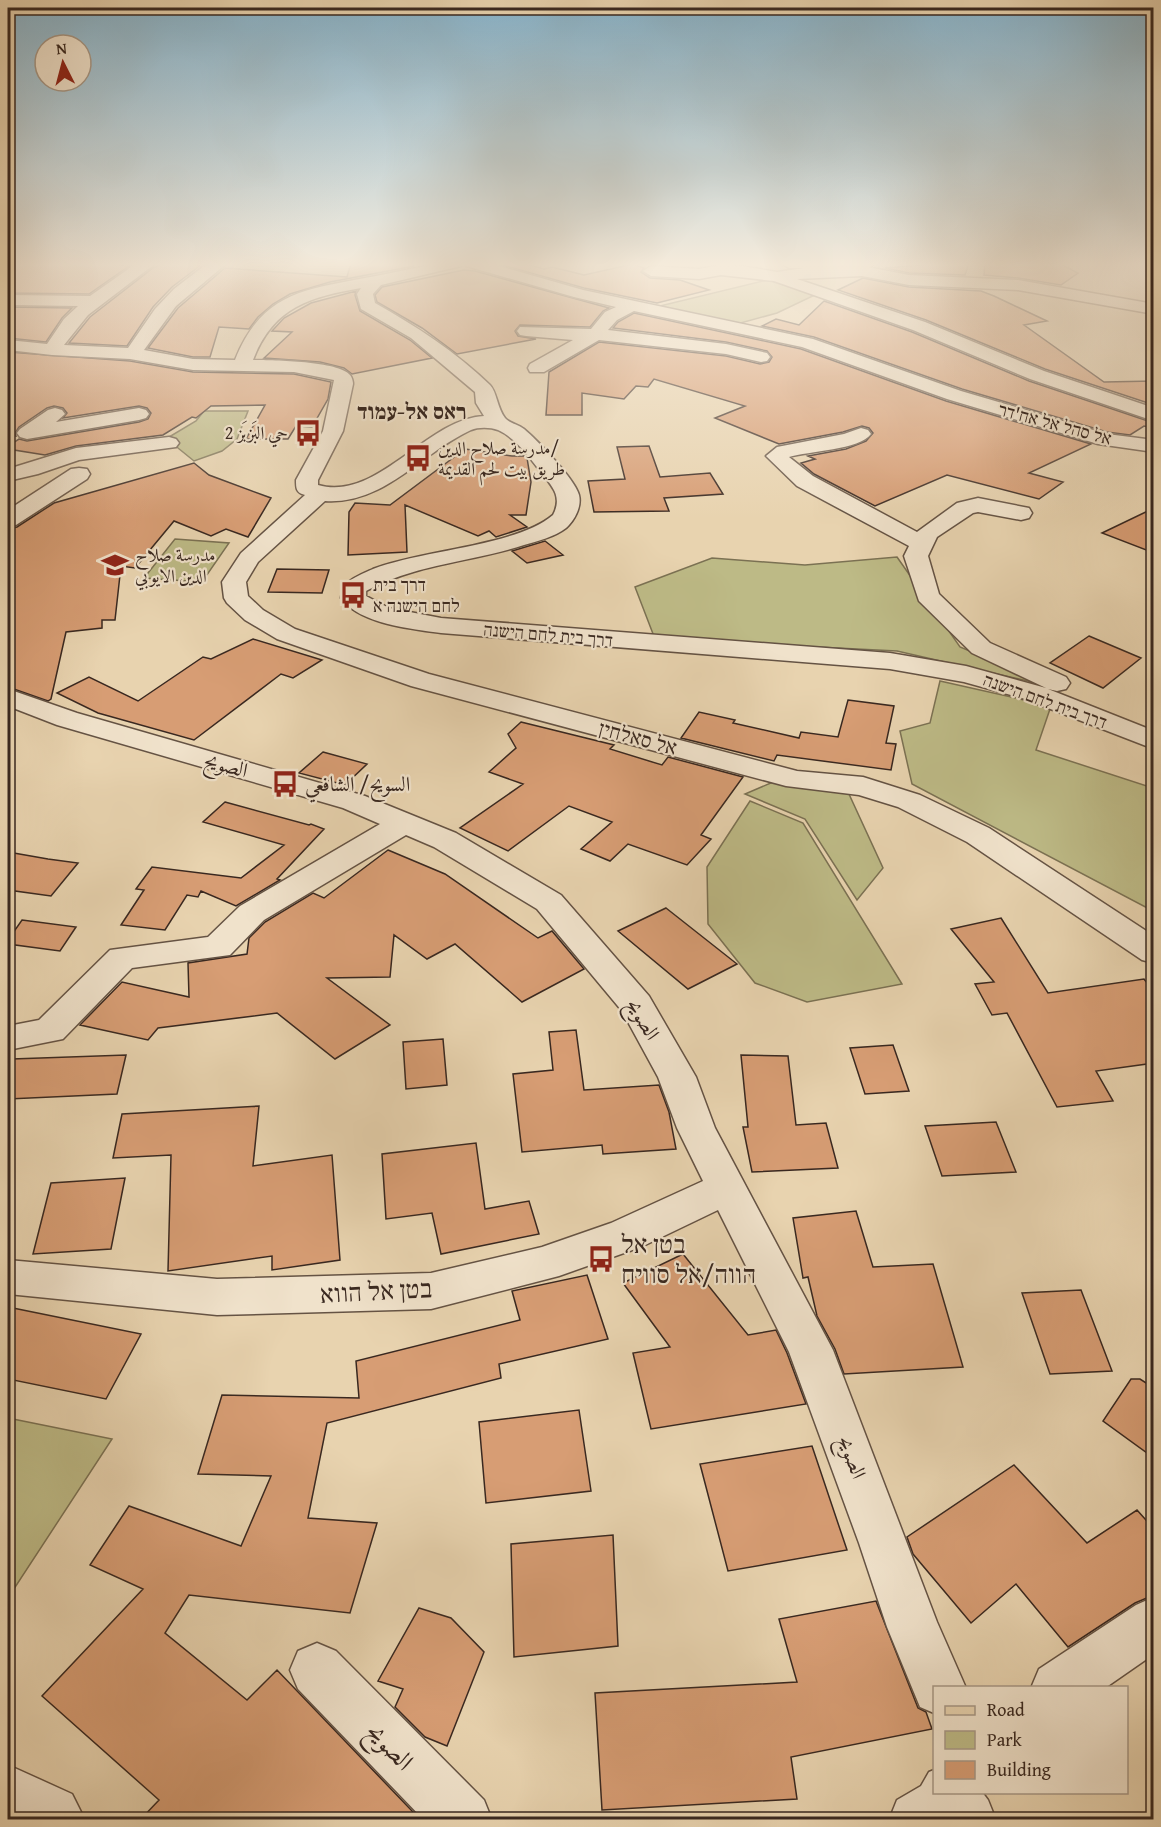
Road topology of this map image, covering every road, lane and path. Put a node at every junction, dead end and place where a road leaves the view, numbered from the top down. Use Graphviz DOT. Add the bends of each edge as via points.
graph roads {
  1 [pos="37,348"];
  2 [pos="137,348"];
  3 [pos="250,348"];
  4 [pos="434,348"];
  5 [pos="575,348"];
  6 [pos="720,348"];
  7 [pos="820,348"];
  8 [pos="973,348"];
  9 [pos="52,350"];
  10 [pos="133,354"];
  11 [pos="761,357"];
  12 [pos="241,367"];
  13 [pos="537,368"];
  14 [pos="56,414"];
  15 [pos="1154,415"];
  16 [pos="498,423"];
  17 [pos="27,433"];
  18 [pos="861,434"];
  19 [pos="169,443"];
  20 [pos="1154,446"];
  21 [pos="103,451"];
  22 [pos="13,463"];
  23 [pos="79,474"];
  24 [pos="318,495"];
  25 [pos="1021,513"];
  26 [pos="8,520"];
  27 [pos="922,544"];
  28 [pos="8,697"];
  29 [pos="1152,740"];
  30 [pos="404,823"];
  31 [pos="1154,952"];
  32 [pos="8,1038"];
  33 [pos="728,1187"];
  34 [pos="8,1277"];
  35 [pos="1154,1623"];
  36 [pos="317,1670"];
  37 [pos="938,1686"];
  38 [pos="1061,1686"];
  39 [pos="8,1794"];
  40 [pos="57,1820"];
  41 [pos="464,1820"];
  1 -- 9 [label="street"];
  2 -- 10 [label="street"];
  3 -- 12 [label="street"];
  4 -- 16 [label="street" via="484,390 486,403"];
  5 -- 13 [label="street"];
  6 -- 11 [label="street"];
  7 -- 20 [label="street, אל סהל אל אח'דר" via="954,395 1105,440"];
  8 -- 15 [label="street"];
  9 -- 10 [label="street"];
  10 -- 12 [label="street" via="199,365"];
  12 -- 24 [label="street" via="300,368 342,377 344,384 333,431 307,480 307,489"];
  14 -- 17 [label="street"];
  16 -- 24 [label="street" via="486,420 467,424 368,488 336,496"];
  16 -- 29 [label="street, דרך בית לחם הישנה" via="514,430 562,482 568,508 562,519 512,542 373,576 355,588 353,597 360,606 380,614 496,631 890,661 966,674 1032,692"];
  17 -- 21 [label="street" via="146,412 146,423"];
  17 -- 22 [label="street"];
  18 -- 27 [label="street" via="783,451 776,456 805,481"];
  19 -- 21 [label="street"];
  21 -- 22 [label="street"];
  23 -- 26 [label="street"];
  24 -- 31 [label="street, אל סאלחין" via="249,558 234,582 236,598 254,615 286,634 420,680 796,780 863,786 909,801 978,835"];
  25 -- 27 [label="street" via="978,505 965,508 928,533"];
  27 -- 29 [label="street" via="916,556 928,596 981,648 1086,696"];
  28 -- 30 [label="street, الصويح" via="68,719 354,802"];
  30 -- 32 [label="street" via="252,913 218,947 122,958 50,1030"];
  30 -- 33 [label="street, الصويح" via="445,840 549,902 577,933 636,1004 677,1077 696,1128"];
  33 -- 34 [label="street, בטן אל הווא" via="626,1235 543,1264 431,1291 218,1297"];
  33 -- 37 [label="street, الصويح" via="811,1350"];
  35 -- 38 [label="street"];
  36 -- 41 [label="street, الصويح"];
  39 -- 40 [label="street"];
}
